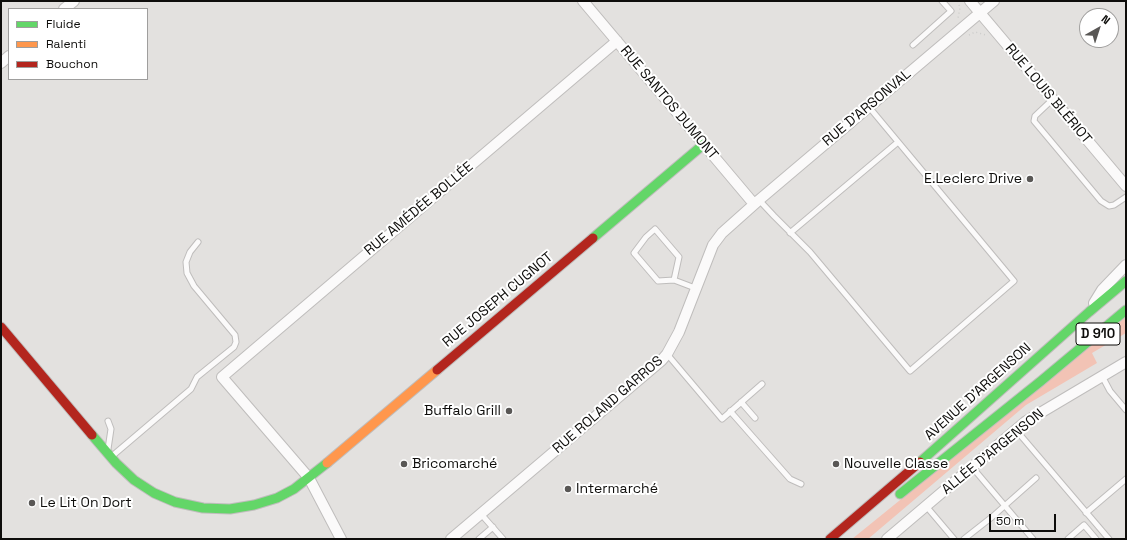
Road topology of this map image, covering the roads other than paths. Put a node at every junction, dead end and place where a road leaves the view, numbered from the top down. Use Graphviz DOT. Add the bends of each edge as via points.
graph roads {
  1 [pos="74,1"];
  2 [pos="583,1"];
  3 [pos="942,1"];
  4 [pos="970,1"];
  5 [pos="994,1"];
  6 [pos="65,8"];
  7 [pos="980,13"];
  8 [pos="616,41"];
  9 [pos="913,45"];
  10 [pos="1053,100"];
  11 [pos="869,107"];
  12 [pos="898,142"];
  13 [pos="704,144"];
  14 [pos="1126,186"];
  15 [pos="1126,197"];
  16 [pos="757,202"];
  17 [pos="790,232"];
  18 [pos="198,242"];
  19 [pos="1126,265"];
  20 [pos="674,280"];
  21 [pos="1126,281"];
  22 [pos="695,288"];
  23 [pos="1126,310"];
  24 [pos="1089,312"];
  25 [pos="1,327"];
  26 [pos="667,354"];
  27 [pos="1126,362"];
  28 [pos="1102,376"];
  29 [pos="762,384"];
  30 [pos="741,402"];
  31 [pos="1126,410"];
  32 [pos="730,411"];
  33 [pos="755,418"];
  34 [pos="108,421"];
  35 [pos="1016,430"];
  36 [pos="109,455"];
  37 [pos="972,467"];
  38 [pos="309,478"];
  39 [pos="1036,478"];
  40 [pos="1126,480"];
  41 [pos="801,484"];
  42 [pos="893,499"];
  43 [pos="926,506"];
  44 [pos="1005,506"];
  45 [pos="1086,513"];
  46 [pos="481,514"];
  47 [pos="493,527"];
  48 [pos="341,539"];
  49 [pos="451,539"];
  50 [pos="479,539"];
  51 [pos="503,539"];
  52 [pos="830,539"];
  53 [pos="887,539"];
  54 [pos="954,539"];
  55 [pos="964,539"];
  56 [pos="1033,539"];
  57 [pos="1068,539"];
  58 [pos="1096,539"];
  59 [pos="1109,539"];
  1 -- 6 [label="street"];
  2 -- 8 [label="street, RUE SANTOS DUMONT"];
  3 -- 9 [label="lane" via="950,11"];
  4 -- 7 [label="street, RUE LOUIS BLÉRIOT"];
  5 -- 7 [label="street, RUE D'ARSONVAL"];
  7 -- 10 [label="street, RUE LOUIS BLÉRIOT"];
  7 -- 11 [label="street, RUE D'ARSONVAL"];
  8 -- 13 [label="street, RUE SANTOS DUMONT"];
  8 -- 38 [label="street, RUE AMÉDÉE BOLLÉE" via="222,377"];
  10 -- 14 [label="street, RUE LOUIS BLÉRIOT"];
  10 -- 15 [label="lane" via="1035,116 1034,121 1101,201 1109,206"];
  11 -- 12 [label="lane"];
  11 -- 16 [label="street, RUE D'ARSONVAL"];
  12 -- 17 [label="lane"];
  12 -- 17 [label="lane" via="1014,281 910,371 810,252"];
  13 -- 16 [label="street, RUE SANTOS DUMONT"];
  13 -- 38 [label="street, RUE JOSEPH CUGNOT"];
  16 -- 17 [label="lane"];
  16 -- 22 [label="street, RUE ROLAND GARROS" via="717,239"];
  18 -- 36 [label="lane" via="186,262 187,273 194,286 235,335 234,347 197,377 191,389"];
  19 -- 24 [label="street" via="1102,290"];
  20 -- 20 [label="lane" via="679,257 655,229 646,236 634,253 658,281"];
  20 -- 22 [label="lane"];
  21 -- 24 [label="street, AVENUE D'ARGENSON / D 910"];
  22 -- 26 [label="street, RUE ROLAND GARROS"];
  23 -- 42 [label="street, AVENUE D'ARGENSON / D 910"];
  24 -- 52 [label="street, AVENUE D'ARGENSON / D 910"];
  25 -- 36 [label="street, RUE JOSEPH CUGNOT"];
  26 -- 32 [label="lane" via="722,419"];
  26 -- 46 [label="street, RUE ROLAND GARROS"];
  27 -- 28 [label="street, ALLÉE D’ARGENSON"];
  28 -- 31 [label="lane" via="1110,391"];
  28 -- 35 [label="street, ALLÉE D’ARGENSON" via="1034,416"];
  29 -- 30 [label="lane"];
  30 -- 32 [label="lane"];
  30 -- 33 [label="lane"];
  32 -- 41 [label="lane" via="790,479"];
  34 -- 36 [label="lane" via="111,429"];
  35 -- 37 [label="street, ALLÉE D’ARGENSON"];
  35 -- 45 [label="lane"];
  36 -- 38 [label="street, RUE JOSEPH CUGNOT" via="134,480 154,493 175,502 202,508 230,509 254,505 277,498"];
  37 -- 43 [label="street, ALLÉE D’ARGENSON"];
  37 -- 44 [label="lane"];
  38 -- 48 [label="street"];
  39 -- 44 [label="lane"];
  40 -- 45 [label="lane"];
  43 -- 53 [label="street, ALLÉE D’ARGENSON"];
  43 -- 54 [label="lane"];
  44 -- 55 [label="lane"];
  44 -- 56 [label="lane"];
  45 -- 59 [label="lane"];
  46 -- 47 [label="lane"];
  46 -- 49 [label="street, RUE ROLAND GARROS"];
  47 -- 50 [label="lane"];
  47 -- 51 [label="lane"];
  57 -- 58 [label="lane" via="1084,525"];
}
